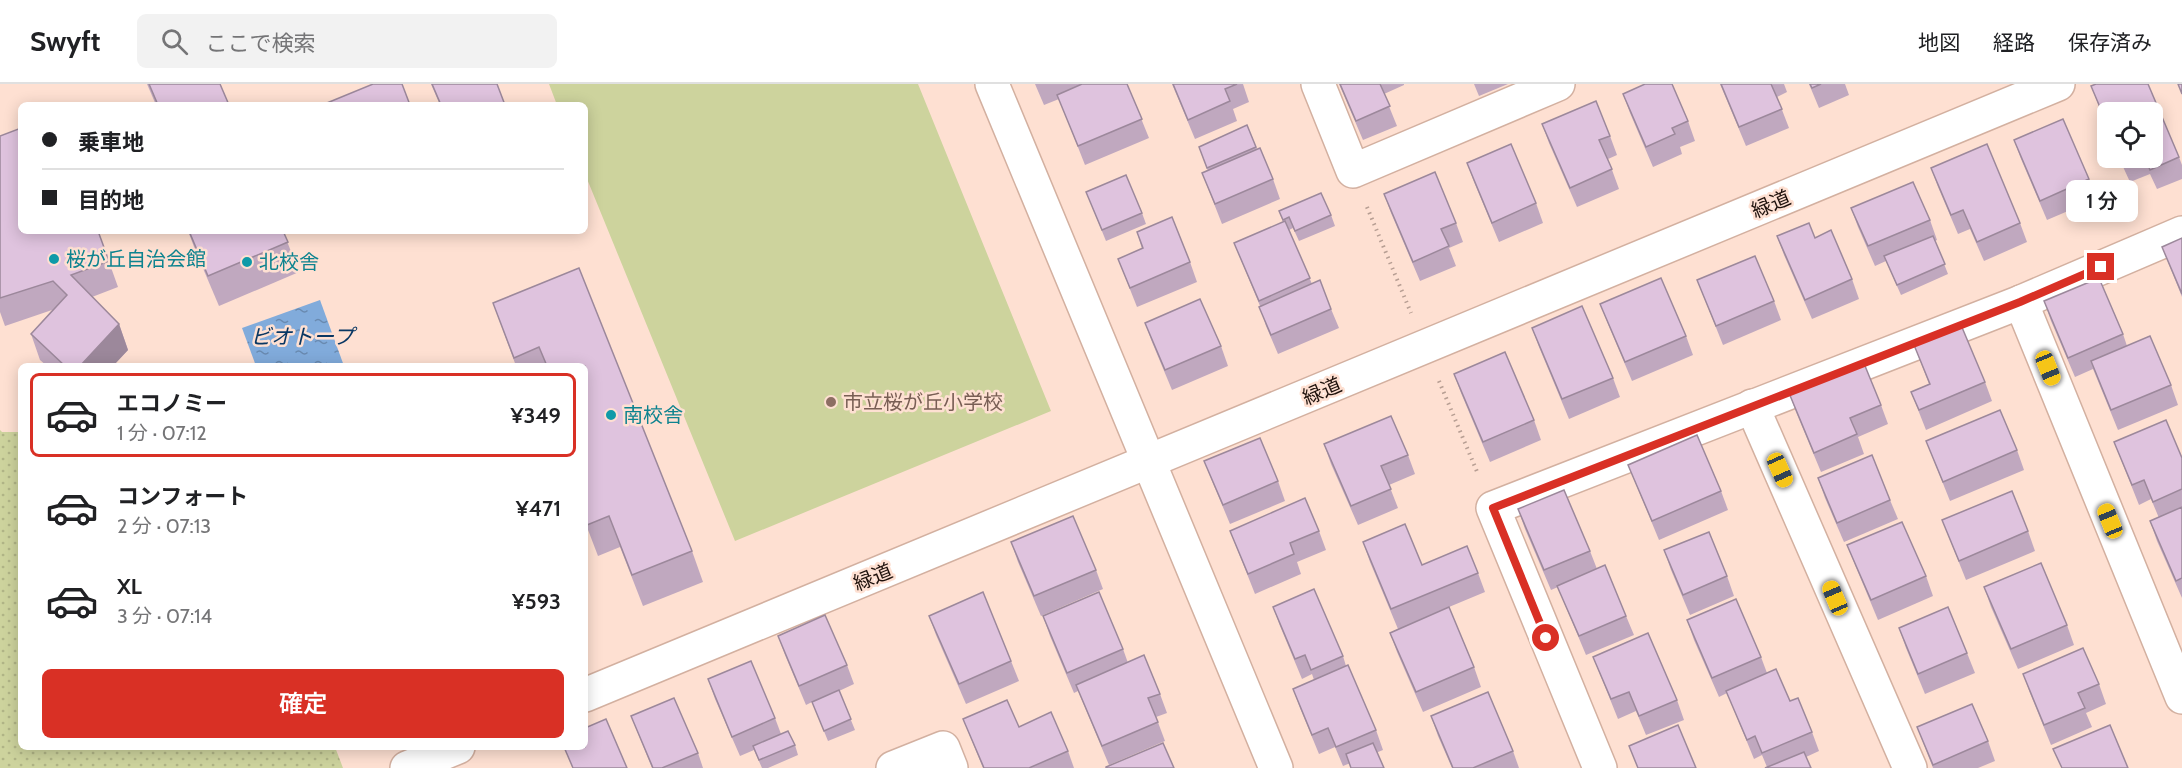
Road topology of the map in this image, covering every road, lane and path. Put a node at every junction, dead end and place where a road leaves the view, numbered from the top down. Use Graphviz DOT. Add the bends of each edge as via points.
graph roads {
  1 [pos="992,84"];
  2 [pos="1318,84"];
  3 [pos="1558,84"];
  4 [pos="2058,84"];
  5 [pos="2182,233"];
  6 [pos="2020,302"];
  7 [pos="1752,406"];
  8 [pos="1149,463"];
  9 [pos="588,694"];
  10 [pos="2182,697"];
  11 [pos="451,750"];
  12 [pos="407,768"];
  13 [pos="893,768"];
  14 [pos="951,768"];
  15 [pos="1276,768"];
  16 [pos="1600,768"];
  17 [pos="1910,768"];
  1 -- 8 [label="street"];
  2 -- 3 [label="street" via="1353,171"];
  4 -- 8 [label="street, 緑道"];
  5 -- 6 [label="street"];
  6 -- 7 [label="street"];
  6 -- 10 [label="street"];
  7 -- 16 [label="street" via="1493,508"];
  7 -- 17 [label="street"];
  8 -- 9 [label="street, 緑道"];
  8 -- 15 [label="street"];
  11 -- 12 [label="street"];
  13 -- 14 [label="street" via="943,748"];
}
